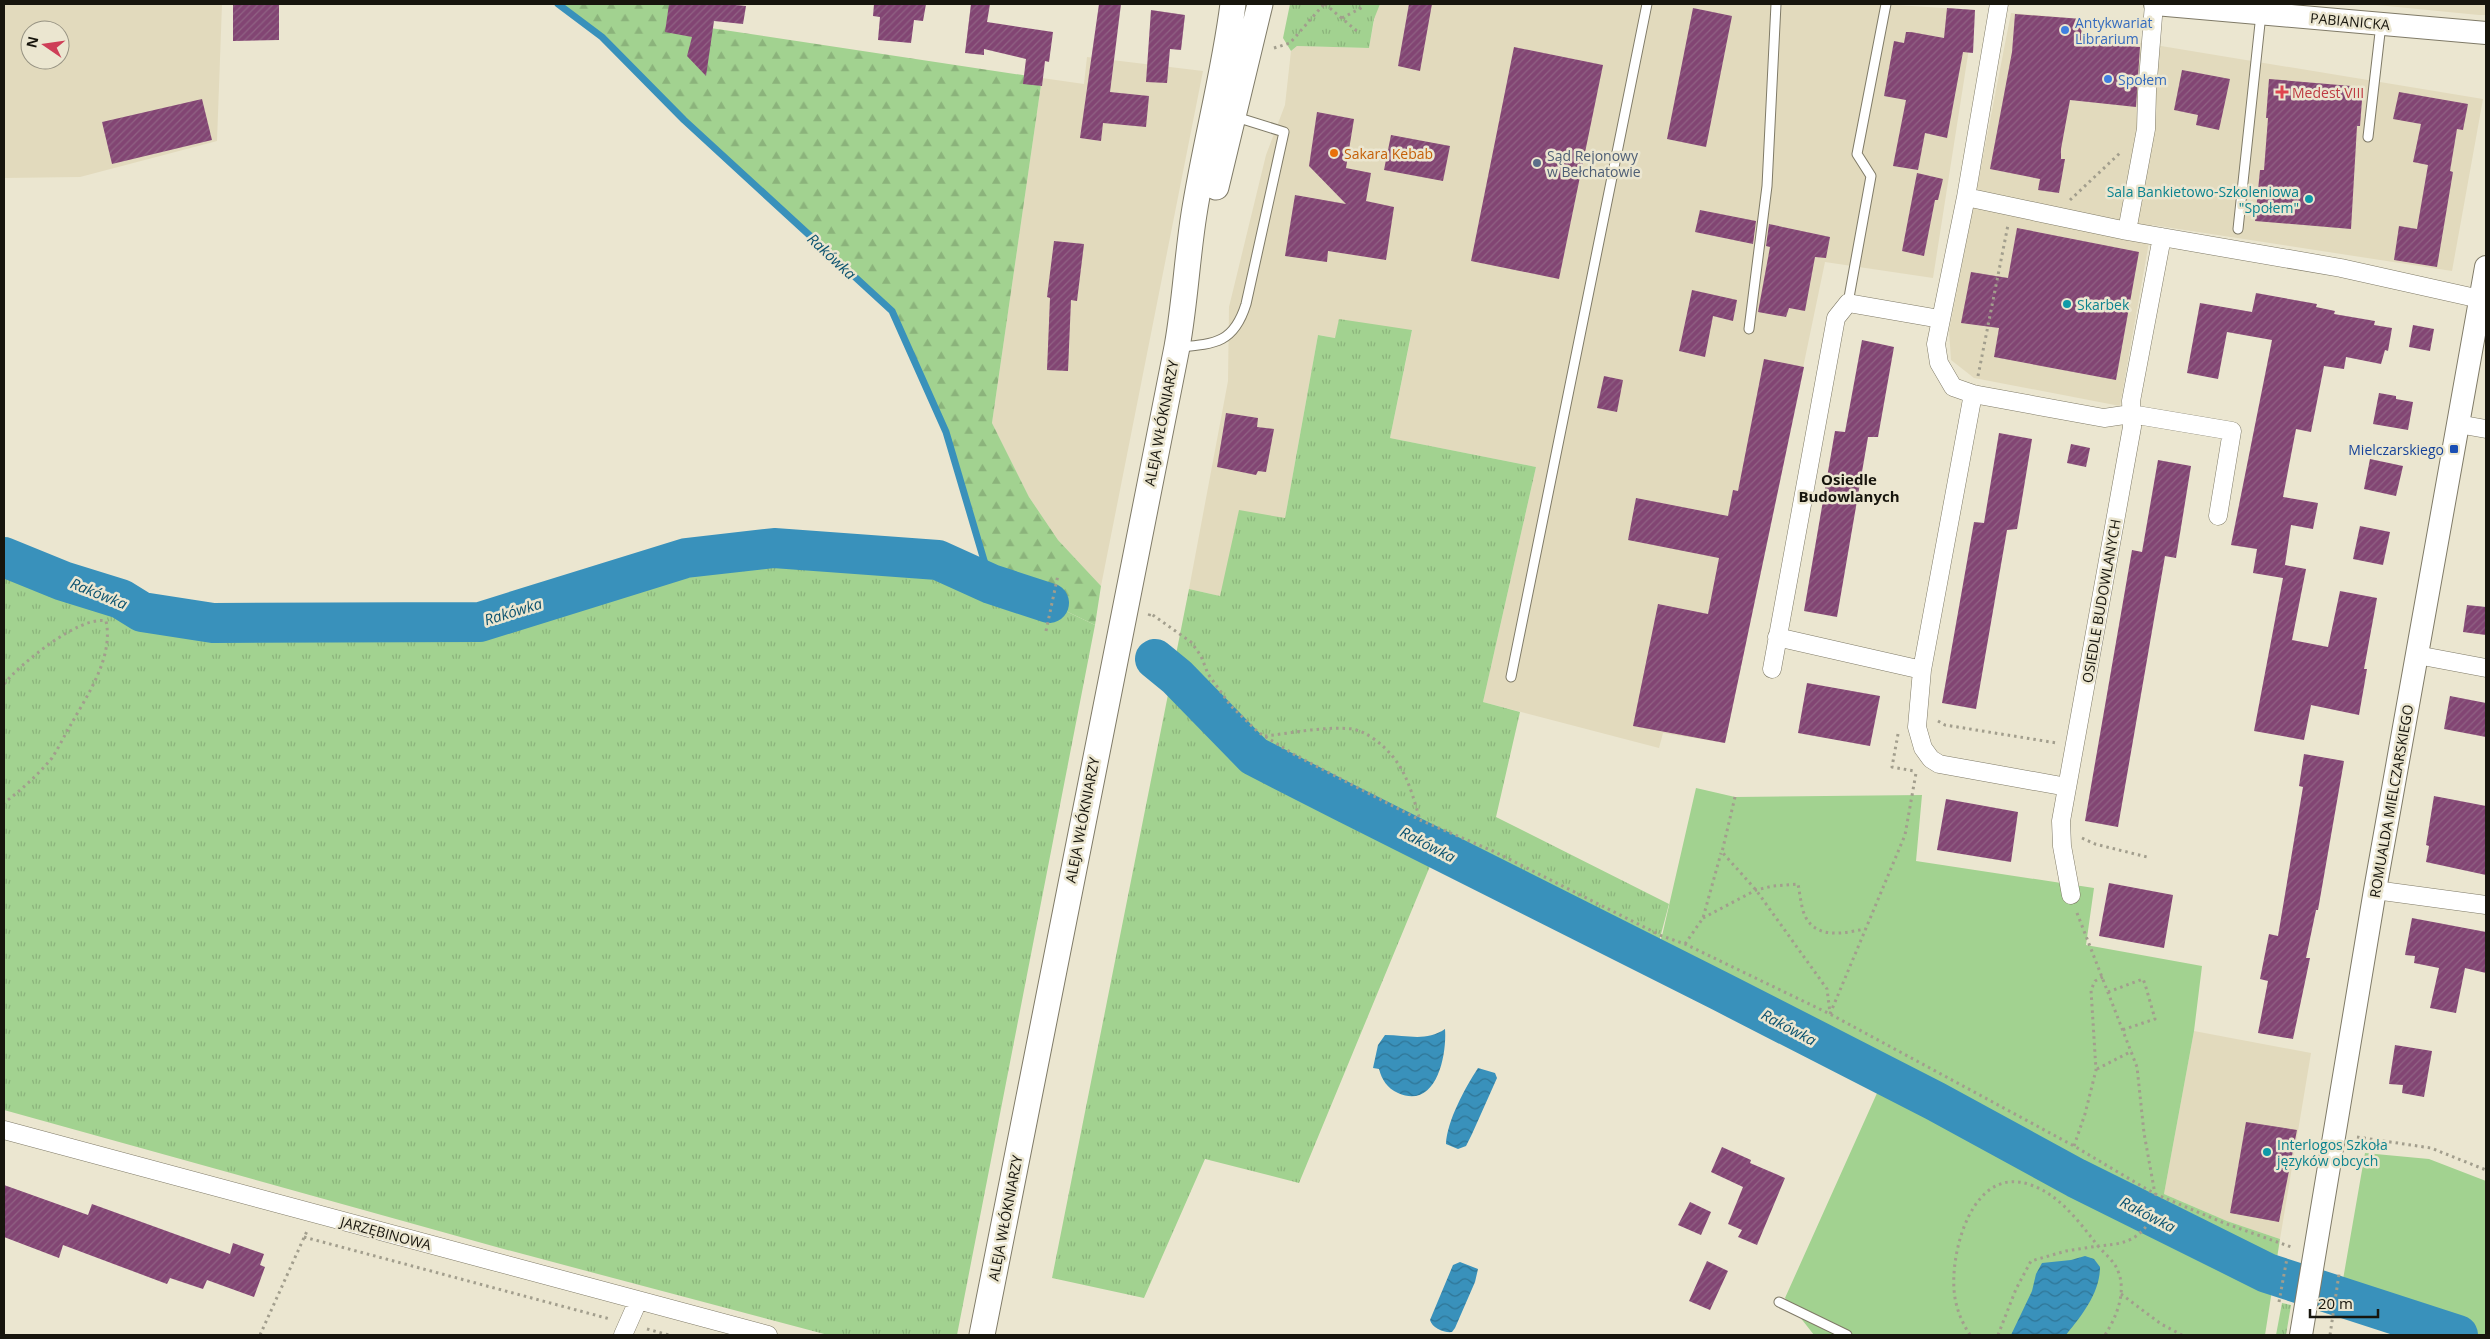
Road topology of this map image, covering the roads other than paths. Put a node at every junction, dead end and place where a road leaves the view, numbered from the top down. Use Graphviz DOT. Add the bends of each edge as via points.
graph roads {
  1 [pos="1233,4"];
  2 [pos="1260,4"];
  3 [pos="1647,4"];
  4 [pos="1776,4"];
  5 [pos="1886,4"];
  6 [pos="1999,4"];
  7 [pos="2155,4"];
  8 [pos="2189,5"];
  9 [pos="2301,10"];
  10 [pos="2261,13"];
  11 [pos="2381,24"];
  12 [pos="2486,33"];
  13 [pos="1224,114"];
  14 [pos="2368,136"];
  15 [pos="1966,197"];
  16 [pos="2238,229"];
  17 [pos="2127,231"];
  18 [pos="2162,237"];
  19 [pos="2486,267"];
  20 [pos="2480,298"];
  21 [pos="1848,303"];
  22 [pos="1940,319"];
  23 [pos="1749,329"];
  24 [pos="1177,347"];
  25 [pos="1973,394"];
  26 [pos="2131,414"];
  27 [pos="2458,424"];
  28 [pos="2486,429"];
  29 [pos="2218,516"];
  30 [pos="1777,637"];
  31 [pos="2417,655"];
  32 [pos="2486,668"];
  33 [pos="1772,669"];
  34 [pos="1922,670"];
  35 [pos="1511,677"];
  36 [pos="2067,787"];
  37 [pos="2374,890"];
  38 [pos="2071,895"];
  39 [pos="2486,905"];
  40 [pos="4,1130"];
  41 [pos="638,1300"];
  42 [pos="1779,1302"];
  43 [pos="625,1330"];
  44 [pos="768,1335"];
  45 [pos="982,1335"];
  46 [pos="1847,1335"];
  47 [pos="2301,1335"];
  1 -- 13 [label="main road, ALEJA WŁÓKNIARZY"];
  2 -- 13 [label="main road, ALEJA WŁÓKNIARZY"];
  3 -- 35 [label="lane"];
  4 -- 23 [label="lane" via="1767,186"];
  5 -- 21 [label="lane" via="1857,154 1871,176"];
  6 -- 15 [label="street"];
  7 -- 8 [label="street, PABIANICKA"];
  7 -- 17 [label="street" via="2146,129"];
  8 -- 10 [label="street, PABIANICKA"];
  9 -- 10 [label="street, PABIANICKA"];
  9 -- 11 [label="street, PABIANICKA"];
  10 -- 16 [label="lane"];
  11 -- 12 [label="street, PABIANICKA"];
  11 -- 14 [label="lane"];
  13 -- 24 [label="main road, ALEJA WŁÓKNIARZY" via="1194,215"];
  13 -- 24 [label="lane" via="1284,132 1242,317 1216,343"];
  15 -- 17 [label="street"];
  15 -- 22 [label="street"];
  17 -- 18 [label="street"];
  18 -- 20 [label="street" via="2341,268"];
  18 -- 26 [label="street, OSIEDLE BUDOWLANYCH"];
  19 -- 20 [label="street, ROMUALDA MIELCZARSKIEGO"];
  20 -- 27 [label="street, ROMUALDA MIELCZARSKIEGO"];
  21 -- 22 [label="street"];
  21 -- 30 [label="street" via="1836,318"];
  22 -- 25 [label="street" via="1936,344 1939,364 1953,387"];
  24 -- 45 [label="main road, ALEJA WŁÓKNIARZY"];
  25 -- 26 [label="street" via="2104,418"];
  25 -- 34 [label="street"];
  26 -- 29 [label="street" via="2232,431"];
  26 -- 36 [label="street, OSIEDLE BUDOWLANYCH" via="2132,427"];
  27 -- 28 [label="street"];
  27 -- 31 [label="street, ROMUALDA MIELCZARSKIEGO"];
  30 -- 33 [label="street"];
  30 -- 34 [label="street"];
  31 -- 32 [label="street"];
  31 -- 37 [label="street, ROMUALDA MIELCZARSKIEGO"];
  34 -- 36 [label="street" via="1917,727 1923,748 1931,759 1939,764"];
  36 -- 38 [label="street, OSIEDLE BUDOWLANYCH" via="2061,822"];
  37 -- 39 [label="street"];
  37 -- 47 [label="street, ROMUALDA MIELCZARSKIEGO"];
  40 -- 41 [label="street, JARZĘBINOWA"];
  41 -- 43 [label="street"];
  41 -- 44 [label="street, JARZĘBINOWA"];
  42 -- 46 [label="lane"];
}
